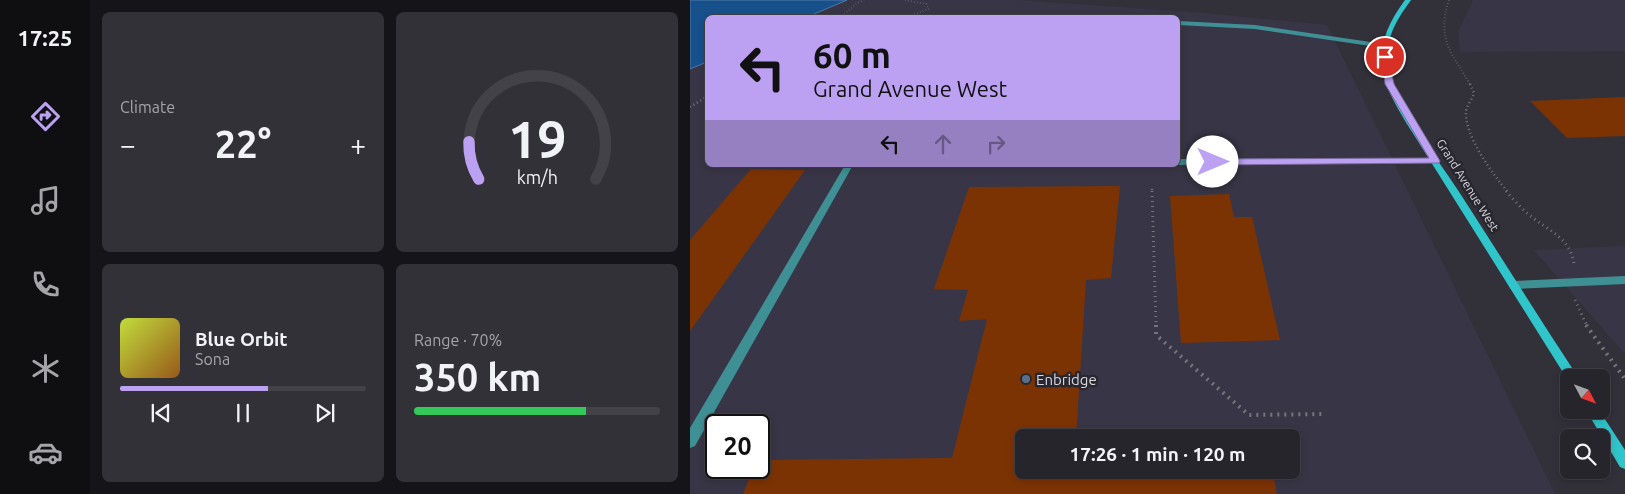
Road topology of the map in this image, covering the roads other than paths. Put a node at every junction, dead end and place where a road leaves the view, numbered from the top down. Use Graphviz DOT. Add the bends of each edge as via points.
graph roads {
  1 [pos="1408,0"];
  2 [pos="1180,23"];
  3 [pos="1384,46"];
  4 [pos="1436,161"];
  5 [pos="1180,162"];
  6 [pos="848,167"];
  7 [pos="1625,280"];
  8 [pos="1514,285"];
  9 [pos="1566,369"];
  10 [pos="1598,419"];
  11 [pos="690,442"];
  12 [pos="1625,462"];
  1 -- 3 [label="main road, Grand Avenue West" via="1388,30"];
  2 -- 3 [label="lane" via="1255,27"];
  3 -- 4 [label="main road, Grand Avenue West" via="1390,84"];
  4 -- 5 [label="lane"];
  4 -- 8 [label="main road, Grand Avenue West"];
  6 -- 11 [label="lane"];
  7 -- 8 [label="lane"];
  8 -- 9 [label="main road, Grand Avenue West"];
  10 -- 12 [label="main road"];
}
